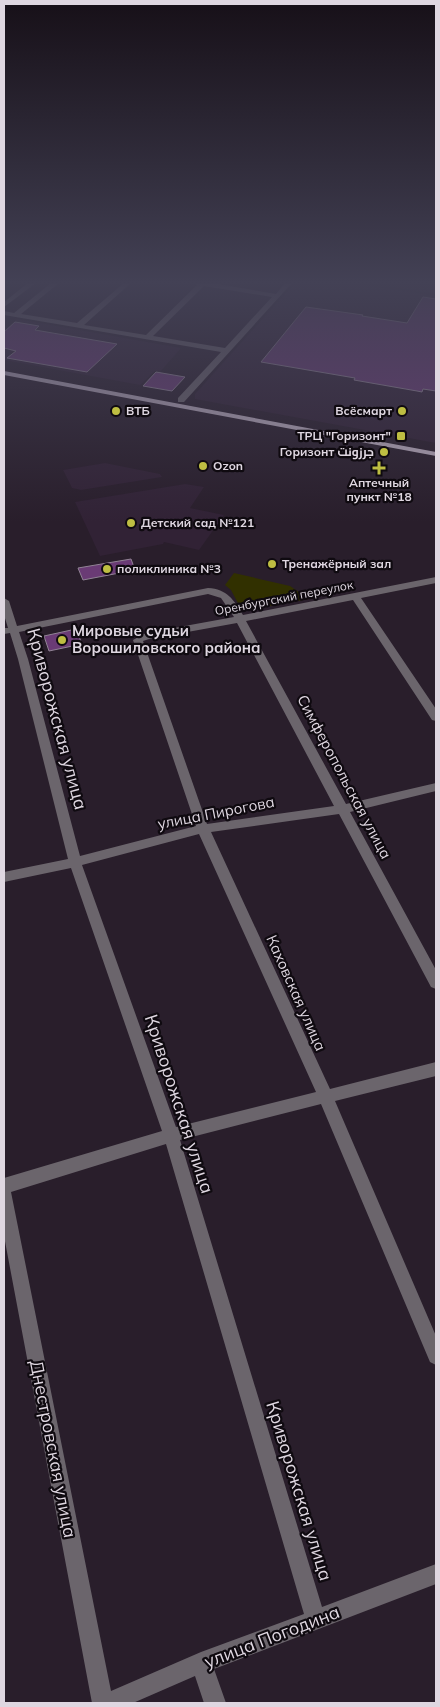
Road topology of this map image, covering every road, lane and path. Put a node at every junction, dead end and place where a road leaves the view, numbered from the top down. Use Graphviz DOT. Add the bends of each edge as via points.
graph roads {
  1 [pos="216,363"];
  2 [pos="4,368"];
  3 [pos="4,373"];
  4 [pos="181,400"];
  5 [pos="436,448"];
  6 [pos="436,454"];
  7 [pos="436,580"];
  8 [pos="218,591"];
  9 [pos="356,597"];
  10 [pos="4,601"];
  11 [pos="240,620"];
  12 [pos="8,630"];
  13 [pos="138,640"];
  14 [pos="436,717"];
  15 [pos="436,787"];
  16 [pos="342,809"];
  17 [pos="203,829"];
  18 [pos="75,862"];
  19 [pos="4,877"];
  20 [pos="436,983"];
  21 [pos="436,1068"];
  22 [pos="325,1095"];
  23 [pos="171,1135"];
  24 [pos="4,1186"];
  25 [pos="4,1195"];
  26 [pos="436,1356"];
  27 [pos="436,1574"];
  28 [pos="316,1620"];
  29 [pos="201,1664"];
  30 [pos="103,1703"];
  31 [pos="108,1703"];
  32 [pos="214,1703"];
  1 -- 4 [label="street"];
  2 -- 4 [label="main road"];
  3 -- 6 [label="main road"];
  4 -- 5 [label="main road"];
  7 -- 9 [label="street, Оренбургский переулок"];
  8 -- 11 [label="street, Симферопольская улица" via="224,594"];
  8 -- 12 [label="street, Оренбургский переулок"];
  9 -- 11 [label="street, Оренбургский переулок"];
  9 -- 14 [label="street"];
  10 -- 12 [label="street, Криворожская улица"];
  11 -- 13 [label="street, Оренбургский переулок"];
  11 -- 16 [label="street, Симферопольская улица"];
  12 -- 18 [label="street, Криворожская улица" via="23,659"];
  13 -- 17 [label="street, Каховская улица"];
  15 -- 16 [label="street, улица Пирогова"];
  16 -- 17 [label="street, улица Пирогова"];
  16 -- 20 [label="street, Симферопольская улица"];
  17 -- 18 [label="street, улица Пирогова"];
  17 -- 22 [label="street, Каховская улица"];
  18 -- 19 [label="street, улица Пирогова"];
  18 -- 23 [label="street, Криворожская улица"];
  21 -- 22 [label="street"];
  22 -- 23 [label="street"];
  22 -- 26 [label="street, Каховская улица"];
  23 -- 24 [label="street"];
  23 -- 28 [label="street, Криворожская улица"];
  25 -- 30 [label="street, Днестровская улица"];
  27 -- 28 [label="street, улица Погодина"];
  28 -- 29 [label="street, улица Погодина"];
  29 -- 31 [label="street, улица Погодина"];
  29 -- 32 [label="street"];
}
